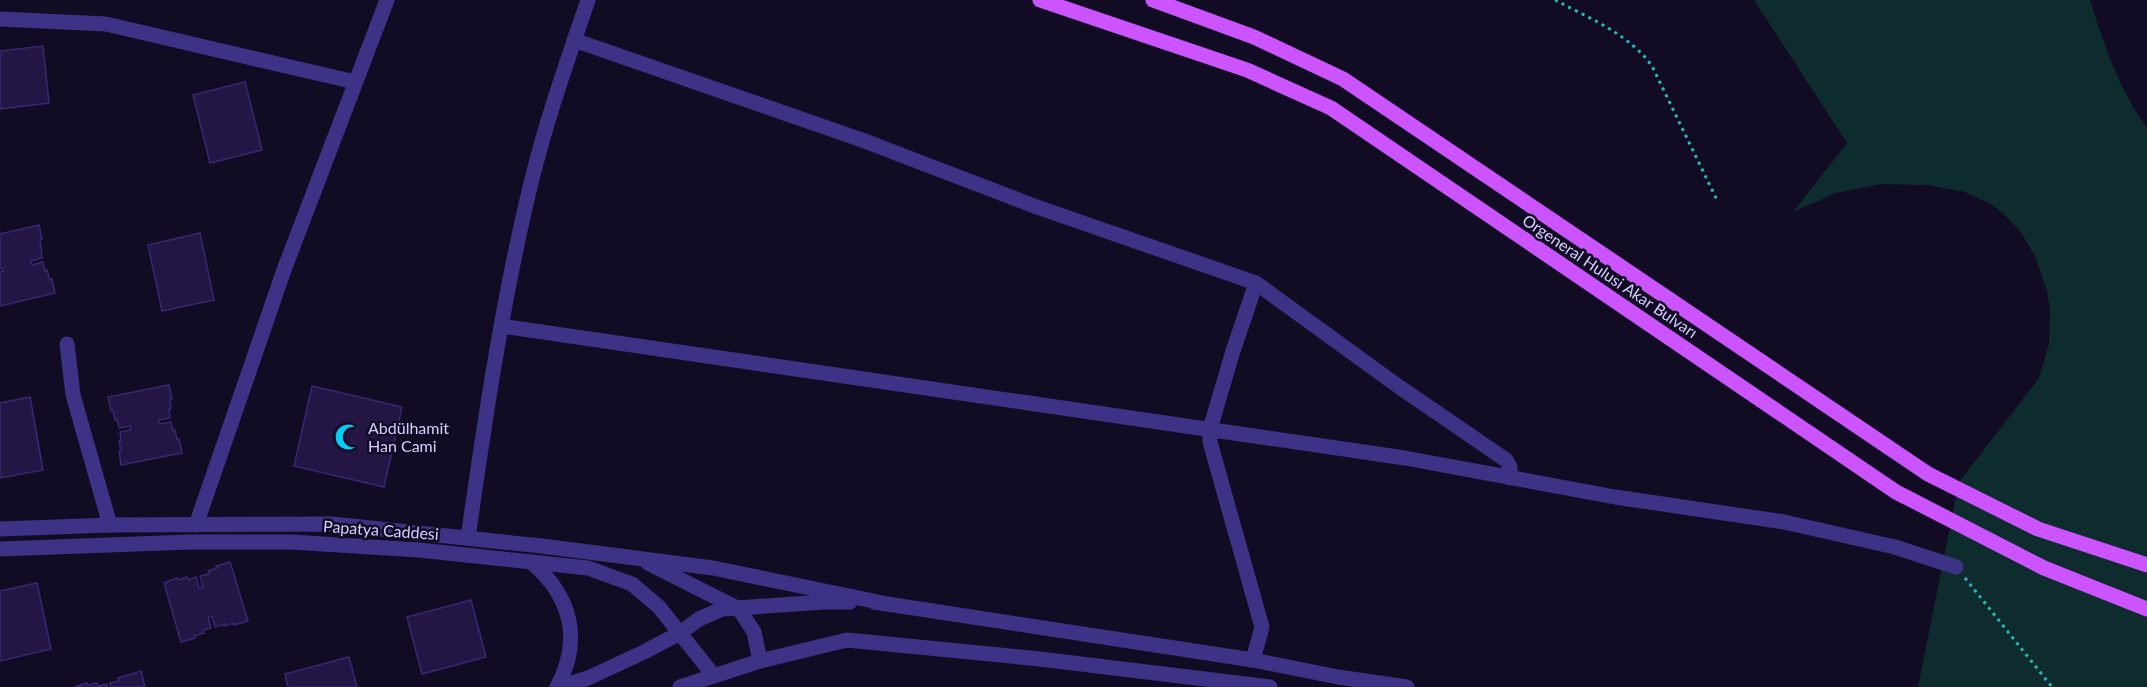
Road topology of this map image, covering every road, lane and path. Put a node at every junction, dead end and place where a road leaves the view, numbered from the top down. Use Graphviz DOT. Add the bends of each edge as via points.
graph roads {
  1 [pos="387,0"];
  2 [pos="588,0"];
  3 [pos="1040,0"];
  4 [pos="1153,0"];
  5 [pos="1555,0"];
  6 [pos="0,19"];
  7 [pos="574,40"];
  8 [pos="355,82"];
  9 [pos="1717,200"];
  10 [pos="1256,283"];
  11 [pos="501,326"];
  12 [pos="67,344"];
  13 [pos="1210,429"];
  14 [pos="1510,478"];
  15 [pos="110,525"];
  16 [pos="196,525"];
  17 [pos="0,529"];
  18 [pos="468,538"];
  19 [pos="113,545"];
  20 [pos="0,549"];
  21 [pos="638,558"];
  22 [pos="532,563"];
  23 [pos="2147,565"];
  24 [pos="1956,567"];
  25 [pos="883,603"];
  26 [pos="739,609"];
  27 [pos="2147,609"];
  28 [pos="680,633"];
  29 [pos="1253,660"];
  30 [pos="760,661"];
  31 [pos="714,676"];
  32 [pos="1249,685"];
  33 [pos="558,687"];
  34 [pos="680,687"];
  35 [pos="1270,687"];
  36 [pos="1407,687"];
  37 [pos="2052,687"];
  1 -- 8 [label="street"];
  2 -- 7 [label="street"];
  3 -- 27 [label="main road, Orgeneral Hulusi Akar Bulvarı" via="1247,70 1330,108 1896,492 2044,568"];
  4 -- 23 [label="main road, Orgeneral Hulusi Akar Bulvarı" via="1254,37 1343,80 1928,474 2038,529"];
  5 -- 9 [label="path" via="1629,42 1646,58"];
  6 -- 8 [label="street" via="106,24"];
  7 -- 10 [label="street"];
  7 -- 11 [label="street" via="532,178"];
  8 -- 16 [label="street" via="284,270"];
  10 -- 13 [label="street"];
  10 -- 14 [label="street" via="1506,460"];
  11 -- 13 [label="street"];
  11 -- 18 [label="street"];
  12 -- 15 [label="street" via="74,395"];
  13 -- 14 [label="street"];
  13 -- 29 [label="street" via="1210,442 1262,627"];
  14 -- 24 [label="street" via="1784,522 1895,547"];
  15 -- 16 [label="street, Papatya Caddesi"];
  15 -- 17 [label="street, Papatya Caddesi"];
  15 -- 19 [label="street"];
  16 -- 18 [label="street, Papatya Caddesi" via="332,524"];
  18 -- 21 [label="street, Papatya Caddesi"];
  19 -- 20 [label="street, Papatya Caddesi"];
  19 -- 22 [label="street, Papatya Caddesi" via="291,542 419,550"];
  21 -- 25 [label="street, Papatya Caddesi" via="742,573"];
  21 -- 26 [label="street"];
  22 -- 28 [label="street, Papatya Caddesi" via="588,568 632,584 659,607"];
  22 -- 33 [label="street" via="555,585 568,614 571,645"];
  24 -- 37 [label="path"];
  25 -- 26 [label="street" via="824,602"];
  25 -- 29 [label="street"];
  26 -- 28 [label="street" via="722,609"];
  26 -- 30 [label="street" via="754,632"];
  28 -- 31 [label="street, Papatya Caddesi"];
  28 -- 33 [label="street" via="588,678"];
  29 -- 32 [label="street"];
  29 -- 36 [label="street"];
  30 -- 31 [label="street"];
  30 -- 32 [label="street" via="847,640 865,640"];
  31 -- 34 [label="street"];
  32 -- 35 [label="street"];
}
